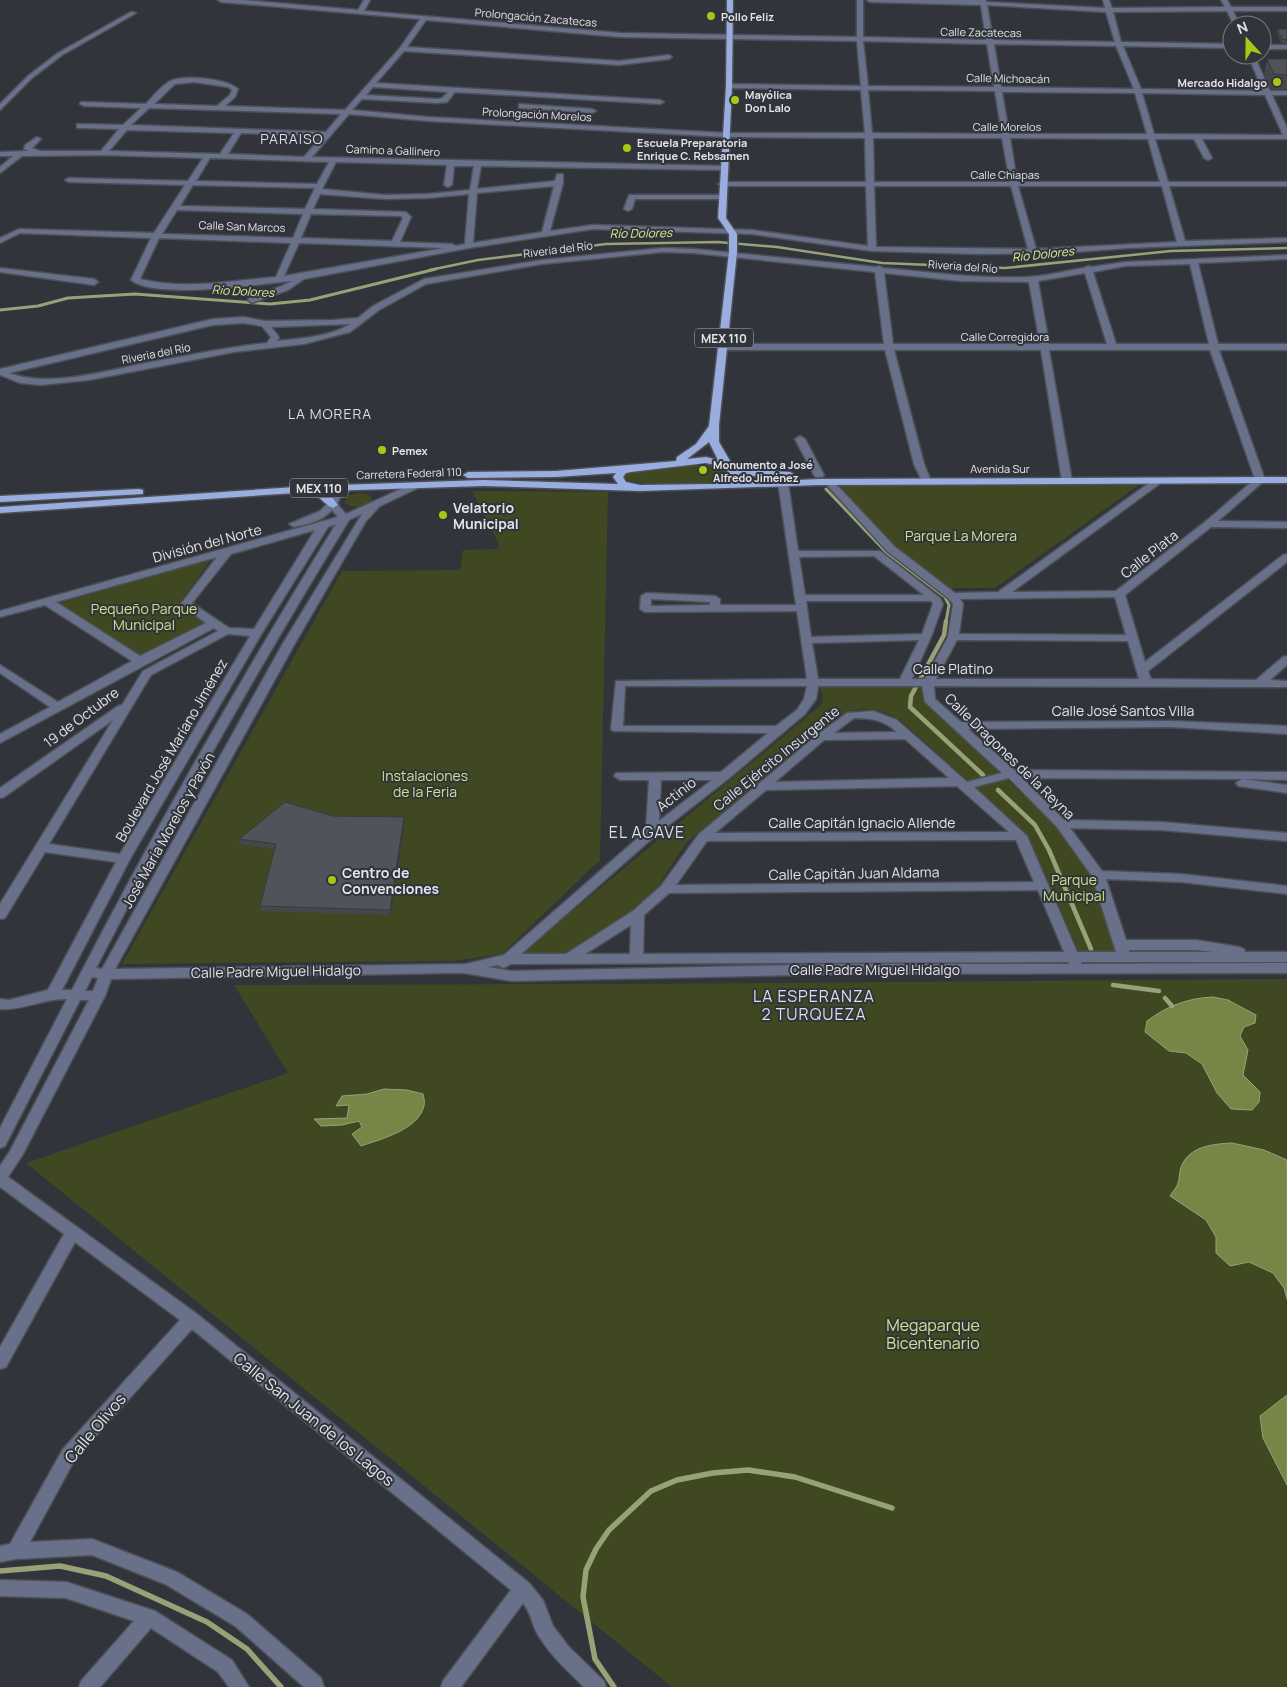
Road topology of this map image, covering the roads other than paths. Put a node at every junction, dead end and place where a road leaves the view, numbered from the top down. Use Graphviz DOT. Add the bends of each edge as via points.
graph roads {
  1 [pos="221,0"];
  2 [pos="226,0"];
  3 [pos="367,0"];
  4 [pos="730,0"];
  5 [pos="860,0"];
  6 [pos="870,0"];
  7 [pos="1106,0"];
  8 [pos="1224,0"];
  9 [pos="983,2"];
  10 [pos="1229,9"];
  11 [pos="1287,9"];
  12 [pos="1108,10"];
  13 [pos="360,12"];
  14 [pos="133,13"];
  15 [pos="1232,15"];
  16 [pos="424,17"];
  17 [pos="729,37"];
  18 [pos="860,40"];
  19 [pos="990,42"];
  20 [pos="1119,45"];
  21 [pos="1222,46"];
  22 [pos="1272,47"];
  23 [pos="1287,47"];
  24 [pos="402,49"];
  25 [pos="669,57"];
  26 [pos="1255,65"];
  27 [pos="372,86"];
  28 [pos="730,86"];
  29 [pos="866,88"];
  30 [pos="997,89"];
  31 [pos="453,90"];
  32 [pos="1138,91"];
  33 [pos="1268,93"];
  34 [pos="526,94"];
  35 [pos="1287,94"];
  36 [pos="361,97"];
  37 [pos="660,102"];
  38 [pos="84,104"];
  39 [pos="147,106"];
  40 [pos="522,106"];
  41 [pos="0,108"];
  42 [pos="219,108"];
  43 [pos="577,110"];
  44 [pos="592,111"];
  45 [pos="346,112"];
  46 [pos="512,123"];
  47 [pos="80,126"];
  48 [pos="569,127"];
  49 [pos="125,128"];
  50 [pos="239,131"];
  51 [pos="328,134"];
  52 [pos="727,135"];
  53 [pos="868,137"];
  54 [pos="1007,137"];
  55 [pos="1150,137"];
  56 [pos="1196,137"];
  57 [pos="1287,137"];
  58 [pos="37,139"];
  59 [pos="103,153"];
  60 [pos="0,154"];
  61 [pos="20,154"];
  62 [pos="43,154"];
  63 [pos="208,156"];
  64 [pos="223,156"];
  65 [pos="307,158"];
  66 [pos="1208,158"];
  67 [pos="334,159"];
  68 [pos="451,163"];
  69 [pos="478,164"];
  70 [pos="562,166"];
  71 [pos="725,168"];
  72 [pos="0,171"];
  73 [pos="70,180"];
  74 [pos="190,183"];
  75 [pos="559,183"];
  76 [pos="722,184"];
  77 [pos="1164,184"];
  78 [pos="1287,184"];
  79 [pos="448,185"];
  80 [pos="1014,185"];
  81 [pos="870,186"];
  82 [pos="318,188"];
  83 [pos="473,192"];
  84 [pos="385,197"];
  85 [pos="722,197"];
  86 [pos="174,208"];
  87 [pos="628,209"];
  88 [pos="308,212"];
  89 [pos="378,214"];
  90 [pos="731,232"];
  91 [pos="157,235"];
  92 [pos="544,235"];
  93 [pos="296,239"];
  94 [pos="1287,240"];
  95 [pos="0,241"];
  96 [pos="395,243"];
  97 [pos="1182,244"];
  98 [pos="469,246"];
  99 [pos="872,249"];
  100 [pos="1033,252"];
  101 [pos="733,253"];
  102 [pos="1285,259"];
  103 [pos="1193,260"];
  104 [pos="878,268"];
  105 [pos="1088,268"];
  106 [pos="0,270"];
  107 [pos="302,277"];
  108 [pos="1033,278"];
  109 [pos="279,279"];
  110 [pos="94,282"];
  111 [pos="252,300"];
  112 [pos="224,315"];
  113 [pos="360,320"];
  114 [pos="213,322"];
  115 [pos="265,324"];
  116 [pos="272,344"];
  117 [pos="723,347"];
  118 [pos="889,347"];
  119 [pos="1287,347"];
  120 [pos="1044,348"];
  121 [pos="1114,348"];
  122 [pos="1214,348"];
  123 [pos="0,372"];
  124 [pos="714,425"];
  125 [pos="800,439"];
  126 [pos="671,463"];
  127 [pos="728,467"];
  128 [pos="631,469"];
  129 [pos="1287,473"];
  130 [pos="484,475"];
  131 [pos="818,475"];
  132 [pos="1066,477"];
  133 [pos="1259,477"];
  134 [pos="805,478"];
  135 [pos="926,478"];
  136 [pos="1159,480"];
  137 [pos="1287,480"];
  138 [pos="783,482"];
  139 [pos="829,482"];
  140 [pos="417,485"];
  141 [pos="712,487"];
  142 [pos="340,488"];
  143 [pos="640,488"];
  144 [pos="311,489"];
  145 [pos="0,499"];
  146 [pos="376,504"];
  147 [pos="333,506"];
  148 [pos="0,510"];
  149 [pos="344,518"];
  150 [pos="1209,524"];
  151 [pos="324,525"];
  152 [pos="1287,525"];
  153 [pos="230,546"];
  154 [pos="793,554"];
  155 [pos="1287,557"];
  156 [pos="1274,568"];
  157 [pos="1287,569"];
  158 [pos="1119,594"];
  159 [pos="1001,595"];
  160 [pos="952,596"];
  161 [pos="935,598"];
  162 [pos="46,600"];
  163 [pos="800,604"];
  164 [pos="0,605"];
  165 [pos="715,609"];
  166 [pos="0,614"];
  167 [pos="214,623"];
  168 [pos="226,631"];
  169 [pos="257,633"];
  170 [pos="926,637"];
  171 [pos="953,637"];
  172 [pos="1132,638"];
  173 [pos="806,640"];
  174 [pos="1287,659"];
  175 [pos="140,661"];
  176 [pos="0,668"];
  177 [pos="1143,669"];
  178 [pos="1146,682"];
  179 [pos="907,683"];
  180 [pos="925,683"];
  181 [pos="1260,683"];
  182 [pos="814,684"];
  183 [pos="1287,684"];
  184 [pos="126,705"];
  185 [pos="58,707"];
  186 [pos="959,726"];
  187 [pos="780,730"];
  188 [pos="1287,730"];
  189 [pos="908,735"];
  190 [pos="821,737"];
  191 [pos="0,740"];
  192 [pos="1011,774"];
  193 [pos="1188,775"];
  194 [pos="620,776"];
  195 [pos="655,776"];
  196 [pos="724,776"];
  197 [pos="1287,776"];
  198 [pos="962,784"];
  199 [pos="763,786"];
  200 [pos="1287,789"];
  201 [pos="0,794"];
  202 [pos="1061,824"];
  203 [pos="652,832"];
  204 [pos="1020,836"];
  205 [pos="703,837"];
  206 [pos="1287,837"];
  207 [pos="41,847"];
  208 [pos="124,859"];
  209 [pos="1098,875"];
  210 [pos="1043,886"];
  211 [pos="666,890"];
  212 [pos="1287,890"];
  213 [pos="638,914"];
  214 [pos="0,915"];
  215 [pos="1122,945"];
  216 [pos="1124,958"];
  217 [pos="1280,958"];
  218 [pos="505,959"];
  219 [pos="636,959"];
  220 [pos="566,960"];
  221 [pos="845,963"];
  222 [pos="1074,963"];
  223 [pos="464,968"];
  224 [pos="1287,968"];
  225 [pos="87,972"];
  226 [pos="106,974"];
  227 [pos="497,974"];
  228 [pos="53,994"];
  229 [pos="75,994"];
  230 [pos="98,996"];
  231 [pos="0,1004"];
  232 [pos="0,1142"];
  233 [pos="0,1179"];
  234 [pos="73,1232"];
  235 [pos="191,1319"];
  236 [pos="0,1362"];
  237 [pos="8,1552"];
  238 [pos="0,1588"];
  239 [pos="523,1589"];
  240 [pos="149,1617"];
  241 [pos="88,1687"];
  242 [pos="240,1687"];
  243 [pos="315,1687"];
  244 [pos="450,1687"];
  245 [pos="597,1687"];
  1 -- 2 [label="street, Prolongación Zacatecas"];
  2 -- 13 [label="street, Prolongación Zacatecas"];
  3 -- 13 [label="street"];
  4 -- 17 [label="main road, MEX 110"];
  5 -- 18 [label="street"];
  6 -- 9 [label="street"];
  7 -- 12 [label="street"];
  8 -- 10 [label="street"];
  9 -- 12 [label="street"];
  9 -- 19 [label="street"];
  10 -- 11 [label="street"];
  10 -- 12 [label="street"];
  10 -- 15 [label="street"];
  12 -- 20 [label="street"];
  13 -- 16 [label="street, Prolongación Zacatecas"];
  14 -- 41 [label="street" via="60,54 30,77"];
  16 -- 17 [label="street, Prolongación Zacatecas" via="620,35"];
  16 -- 24 [label="street"];
  17 -- 18 [label="street, Calle Zacatecas"];
  17 -- 28 [label="main road, MEX 110"];
  18 -- 19 [label="street, Calle Zacatecas"];
  18 -- 29 [label="street"];
  19 -- 20 [label="street, Calle Zacatecas"];
  19 -- 30 [label="street"];
  20 -- 21 [label="street, Calle Zacatecas"];
  20 -- 32 [label="street"];
  22 -- 23 [label="street"];
  24 -- 25 [label="street" via="618,63"];
  24 -- 27 [label="street"];
  26 -- 33 [label="street"];
  27 -- 31 [label="street"];
  27 -- 36 [label="street"];
  28 -- 29 [label="street, Calle Michoacán"];
  28 -- 52 [label="main road, MEX 110"];
  29 -- 30 [label="street, Calle Michoacán"];
  29 -- 53 [label="street"];
  30 -- 32 [label="street, Calle Michoacán"];
  30 -- 54 [label="street"];
  31 -- 34 [label="street"];
  31 -- 36 [label="street" via="444,100 438,101"];
  32 -- 33 [label="street, Calle Michoacán"];
  32 -- 55 [label="street"];
  33 -- 35 [label="street, Calle Michoacán"];
  33 -- 57 [label="street"];
  34 -- 37 [label="street"];
  34 -- 40 [label="street"];
  36 -- 45 [label="street"];
  38 -- 39 [label="street, Prolongación Morelos"];
  39 -- 42 [label="street, Prolongación Morelos"];
  39 -- 42 [label="street" via="174,82 194,80 230,85 236,90"];
  39 -- 49 [label="street"];
  40 -- 43 [label="street"];
  40 -- 46 [label="street"];
  42 -- 45 [label="street, Prolongación Morelos"];
  43 -- 44 [label="street"];
  43 -- 48 [label="street"];
  45 -- 46 [label="street, Prolongación Morelos"];
  45 -- 51 [label="street"];
  46 -- 48 [label="street, Prolongación Morelos"];
  47 -- 49 [label="street"];
  48 -- 52 [label="street, Prolongación Morelos"];
  49 -- 50 [label="street"];
  49 -- 59 [label="street"];
  50 -- 51 [label="street"];
  50 -- 64 [label="street"];
  51 -- 65 [label="street"];
  52 -- 53 [label="street, Calle Morelos"];
  52 -- 71 [label="main road, MEX 110"];
  53 -- 54 [label="street, Calle Morelos"];
  53 -- 81 [label="street"];
  54 -- 55 [label="street, Calle Morelos"];
  54 -- 80 [label="street"];
  55 -- 56 [label="street, Calle Morelos"];
  55 -- 77 [label="street"];
  56 -- 57 [label="street, Calle Morelos"];
  56 -- 66 [label="street"];
  58 -- 62 [label="street" via="28,149"];
  59 -- 62 [label="street, Camino a Gallinero"];
  59 -- 63 [label="street, Camino a Gallinero"];
  60 -- 61 [label="street, Camino a Gallinero"];
  61 -- 62 [label="street, Camino a Gallinero"];
  61 -- 72 [label="street"];
  63 -- 64 [label="street, Camino a Gallinero"];
  63 -- 74 [label="street"];
  64 -- 65 [label="street, Camino a Gallinero"];
  65 -- 67 [label="street, Camino a Gallinero"];
  67 -- 68 [label="street, Camino a Gallinero"];
  67 -- 82 [label="street"];
  68 -- 69 [label="street, Camino a Gallinero"];
  68 -- 79 [label="street"];
  69 -- 70 [label="street, Camino a Gallinero"];
  69 -- 83 [label="street"];
  70 -- 71 [label="street, Camino a Gallinero"];
  70 -- 75 [label="street"];
  71 -- 76 [label="main road, MEX 110"];
  73 -- 74 [label="street"];
  74 -- 82 [label="street"];
  74 -- 86 [label="street"];
  75 -- 83 [label="street"];
  75 -- 92 [label="street"];
  76 -- 81 [label="street, Calle Chiapas"];
  76 -- 85 [label="main road, MEX 110"];
  77 -- 78 [label="street, Calle Chiapas"];
  77 -- 80 [label="street, Calle Chiapas"];
  77 -- 97 [label="street"];
  80 -- 81 [label="street, Calle Chiapas"];
  80 -- 100 [label="street"];
  81 -- 99 [label="street"];
  82 -- 84 [label="street"];
  82 -- 88 [label="street"];
  83 -- 84 [label="street"];
  83 -- 98 [label="street"];
  84 -- 89 [label="street"];
  85 -- 87 [label="street" via="632,197"];
  85 -- 90 [label="main road, MEX 110" via="722,218"];
  86 -- 88 [label="street"];
  86 -- 91 [label="street"];
  88 -- 89 [label="street"];
  88 -- 93 [label="street"];
  89 -- 96 [label="street" via="403,214 407,217"];
  90 -- 92 [label="street, Riveria del Río" via="593,227"];
  90 -- 99 [label="street, Riveria del Río" via="752,232"];
  90 -- 101 [label="main road, MEX 110"];
  91 -- 93 [label="street, Calle San Marcos"];
  91 -- 95 [label="street, Calle San Marcos" via="14,232"];
  91 -- 109 [label="street, Riveria del Río" via="135,280 161,287"];
  92 -- 98 [label="street, Riveria del Río"];
  93 -- 96 [label="street, Calle San Marcos"];
  93 -- 109 [label="street"];
  94 -- 97 [label="street, Riveria del Río"];
  96 -- 98 [label="street, Calle San Marcos"];
  97 -- 100 [label="street, Riveria del Río"];
  98 -- 107 [label="street, Riveria del Río"];
  99 -- 100 [label="street, Riveria del Río"];
  101 -- 104 [label="street, Riveria del Río"];
  101 -- 113 [label="street, Riveria del Río" via="663,250 601,255 447,277 406,290"];
  101 -- 117 [label="main road, MEX 110"];
  102 -- 103 [label="street, Riveria del Río"];
  103 -- 105 [label="street, Riveria del Río"];
  103 -- 122 [label="street"];
  104 -- 108 [label="street, Riveria del Río" via="961,278"];
  104 -- 118 [label="street"];
  105 -- 108 [label="street, Riveria del Río"];
  105 -- 121 [label="street"];
  106 -- 110 [label="street"];
  107 -- 109 [label="street, Riveria del Río"];
  107 -- 111 [label="street" via="285,288"];
  108 -- 120 [label="street"];
  112 -- 114 [label="street"];
  113 -- 115 [label="street"];
  113 -- 116 [label="street, Riveria del Río" via="347,330 304,341"];
  114 -- 115 [label="street" via="244,320"];
  114 -- 123 [label="street"];
  115 -- 116 [label="street" via="275,337"];
  116 -- 123 [label="street, Riveria del Río" via="89,377 41,382 20,380"];
  117 -- 118 [label="street, Calle Corregidora"];
  117 -- 124 [label="main road, MEX 110"];
  118 -- 120 [label="street, Calle Corregidora"];
  118 -- 135 [label="street" via="919,464"];
  119 -- 122 [label="street, Calle Corregidora"];
  120 -- 121 [label="street, Calle Corregidora"];
  120 -- 132 [label="street"];
  121 -- 122 [label="street, Calle Corregidora"];
  122 -- 133 [label="street"];
  124 -- 126 [label="main road, MEX 110" via="706,440 692,453"];
  124 -- 127 [label="main road, MEX 110" via="714,442"];
  125 -- 131 [label="street"];
  126 -- 127 [label="main road, MEX 110" via="706,460"];
  126 -- 128 [label="main road, MEX 110"];
  127 -- 134 [label="main road, Avenida Sur"];
  127 -- 141 [label="main road, MEX 110" via="735,473 734,478"];
  128 -- 130 [label="main road, Carretera Federal 110 / MEX 110"];
  128 -- 143 [label="main road, MEX 110" via="620,474 619,482"];
  129 -- 133 [label="main road, Avenida Sur"];
  130 -- 142 [label="main road" via="354,483"];
  130 -- 145 [label="main road, Carretera Federal 110 / MEX 110"];
  131 -- 134 [label="main road, Avenida Sur"];
  131 -- 135 [label="main road, Avenida Sur"];
  132 -- 133 [label="main road, Avenida Sur"];
  132 -- 135 [label="main road, Avenida Sur"];
  132 -- 136 [label="main road, Avenida Sur"];
  133 -- 136 [label="main road, Avenida Sur"];
  133 -- 137 [label="main road, Avenida Sur"];
  133 -- 150 [label="street, Calle Plata"];
  134 -- 138 [label="main road, Avenida Sur"];
  134 -- 139 [label="main road, Avenida Sur"];
  135 -- 139 [label="main road, Avenida Sur"];
  136 -- 159 [label="street"];
  138 -- 141 [label="main road, Avenida Sur"];
  138 -- 154 [label="street"];
  139 -- 160 [label="street" via="891,549"];
  140 -- 142 [label="main road, Carretera Federal 110 / MEX 110"];
  140 -- 143 [label="main road, Carretera Federal 110 / MEX 110"];
  140 -- 146 [label="street, División del Norte"];
  141 -- 143 [label="main road, MEX 110"];
  142 -- 144 [label="main road, Carretera Federal 110 / MEX 110"];
  142 -- 147 [label="street"];
  144 -- 147 [label="main road" via="323,493"];
  144 -- 148 [label="main road, Carretera Federal 110 / MEX 110"];
  146 -- 149 [label="street, División del Norte"];
  146 -- 226 [label="street, José María Morelos y Pavón" via="362,520 288,644"];
  147 -- 149 [label="street"];
  147 -- 153 [label="street, División del Norte" via="325,514"];
  149 -- 151 [label="street, División del Norte"];
  149 -- 225 [label="street, José María Morelos y Pavón" via="264,651"];
  150 -- 152 [label="street"];
  150 -- 158 [label="street, Calle Plata"];
  151 -- 153 [label="street, División del Norte"];
  151 -- 169 [label="street, Boulevard José Maríano Jiménez"];
  153 -- 162 [label="street, División del Norte"];
  153 -- 164 [label="street, División del Norte"];
  153 -- 167 [label="street" via="186,604"];
  154 -- 161 [label="street" via="876,553"];
  154 -- 163 [label="street"];
  155 -- 156 [label="street"];
  156 -- 157 [label="street"];
  156 -- 177 [label="street"];
  158 -- 159 [label="street"];
  158 -- 172 [label="street, Calle Plata"];
  159 -- 160 [label="street"];
  160 -- 171 [label="street" via="958,604"];
  161 -- 163 [label="street"];
  161 -- 170 [label="street" via="938,604"];
  162 -- 166 [label="street, División del Norte"];
  162 -- 175 [label="street"];
  163 -- 165 [label="street"];
  163 -- 173 [label="street"];
  165 -- 165 [label="street" via="645,609 646,596 716,599"];
  167 -- 168 [label="street"];
  167 -- 175 [label="street"];
  168 -- 169 [label="street"];
  168 -- 184 [label="street, 19 de Octubre" via="147,672"];
  169 -- 208 [label="street, Boulevard José Maríano Jiménez"];
  170 -- 173 [label="street"];
  170 -- 179 [label="street"];
  171 -- 172 [label="street"];
  171 -- 180 [label="street"];
  172 -- 177 [label="street, Calle Plata"];
  173 -- 182 [label="street"];
  174 -- 181 [label="street"];
  175 -- 185 [label="street"];
  176 -- 185 [label="street"];
  177 -- 178 [label="street, Calle Plata"];
  178 -- 180 [label="street, Calle Platino"];
  178 -- 181 [label="street, Calle Platino"];
  179 -- 180 [label="street, Calle Platino"];
  179 -- 182 [label="street, Calle Platino"];
  180 -- 186 [label="street, Calle Dragones de la Reyna" via="929,700"];
  181 -- 183 [label="street, Calle Platino"];
  182 -- 187 [label="street, Actinio" via="810,699 801,712"];
  182 -- 187 [label="street, Calle Platino" via="620,682 617,729"];
  184 -- 201 [label="street, 19 de Octubre"];
  184 -- 207 [label="street"];
  185 -- 191 [label="street"];
  186 -- 188 [label="street, Calle José Santos Villa" via="1171,724"];
  186 -- 192 [label="street, Calle Dragones de la Reyna"];
  187 -- 196 [label="street, Actinio"];
  189 -- 190 [label="street"];
  189 -- 190 [label="street, Calle Ejército Insurgente" via="893,722 873,714 851,715"];
  189 -- 198 [label="street, Calle Ejército Insurgente"];
  190 -- 199 [label="street, Calle Ejército Insurgente"];
  192 -- 193 [label="street"];
  192 -- 198 [label="street"];
  192 -- 202 [label="street, Calle Dragones de la Reyna"];
  193 -- 197 [label="street"];
  193 -- 200 [label="street"];
  194 -- 195 [label="street"];
  195 -- 196 [label="street"];
  195 -- 203 [label="street"];
  196 -- 203 [label="street, Actinio"];
  198 -- 199 [label="street"];
  198 -- 204 [label="street, Calle Ejército Insurgente"];
  199 -- 205 [label="street, Calle Ejército Insurgente"];
  202 -- 206 [label="street" via="1162,826"];
  202 -- 209 [label="street, Calle Dragones de la Reyna"];
  203 -- 218 [label="street, Actinio"];
  204 -- 205 [label="street, Calle Capitán Ignacio Allende"];
  204 -- 210 [label="street, Calle Ejército Insurgente"];
  205 -- 211 [label="street, Calle Ejército Insurgente"];
  207 -- 208 [label="street"];
  207 -- 214 [label="street"];
  208 -- 228 [label="street, Boulevard José Maríano Jiménez"];
  209 -- 212 [label="street" via="1181,878"];
  209 -- 215 [label="street, Calle Dragones de la Reyna"];
  210 -- 211 [label="street, Calle Capitán Juan Aldama"];
  210 -- 222 [label="street, Calle Ejército Insurgente"];
  211 -- 213 [label="street, Calle Ejército Insurgente"];
  213 -- 219 [label="street"];
  213 -- 220 [label="street, Calle Ejército Insurgente"];
  215 -- 216 [label="street, Calle Dragones de la Reyna"];
  215 -- 217 [label="street, Calle Padre Miguel Hidalgo" via="1196,945"];
  216 -- 217 [label="street, Calle Padre Miguel Hidalgo"];
  216 -- 222 [label="street, Calle Padre Miguel Hidalgo"];
  218 -- 220 [label="street, Calle Padre Miguel Hidalgo"];
  218 -- 223 [label="street, Calle Padre Miguel Hidalgo"];
  218 -- 227 [label="street, Actinio"];
  219 -- 220 [label="street, Calle Padre Miguel Hidalgo"];
  219 -- 221 [label="street, Calle Padre Miguel Hidalgo"];
  221 -- 222 [label="street, Calle Padre Miguel Hidalgo"];
  221 -- 227 [label="street, Calle Padre Miguel Hidalgo"];
  222 -- 224 [label="street, Calle Padre Miguel Hidalgo"];
  223 -- 226 [label="street, Calle Padre Miguel Hidalgo"];
  223 -- 227 [label="street, Calle Padre Miguel Hidalgo"];
  225 -- 226 [label="street, Calle Padre Miguel Hidalgo"];
  225 -- 229 [label="street, José María Morelos y Pavón"];
  226 -- 230 [label="street, José María Morelos y Pavón"];
  228 -- 229 [label="street"];
  228 -- 231 [label="street" via="10,1005"];
  229 -- 230 [label="street"];
  229 -- 232 [label="street, José María Morelos y Pavón"];
  230 -- 233 [label="street, José María Morelos y Pavón"];
  233 -- 234 [label="street, Calle San Juan de los Lagos"];
  234 -- 235 [label="street, Calle San Juan de los Lagos"];
  234 -- 236 [label="street"];
  235 -- 237 [label="street, Calle Olivos" via="69,1454"];
  235 -- 239 [label="street, Calle San Juan de los Lagos"];
  237 -- 243 [label="street" via="92,1547 171,1578 241,1620"];
  238 -- 240 [label="street" via="66,1590"];
  239 -- 244 [label="street"];
  239 -- 245 [label="street, Calle San Juan de los Lagos" via="537,1606 545,1630 562,1653"];
  240 -- 241 [label="street"];
  240 -- 242 [label="street" via="225,1666"];
}
